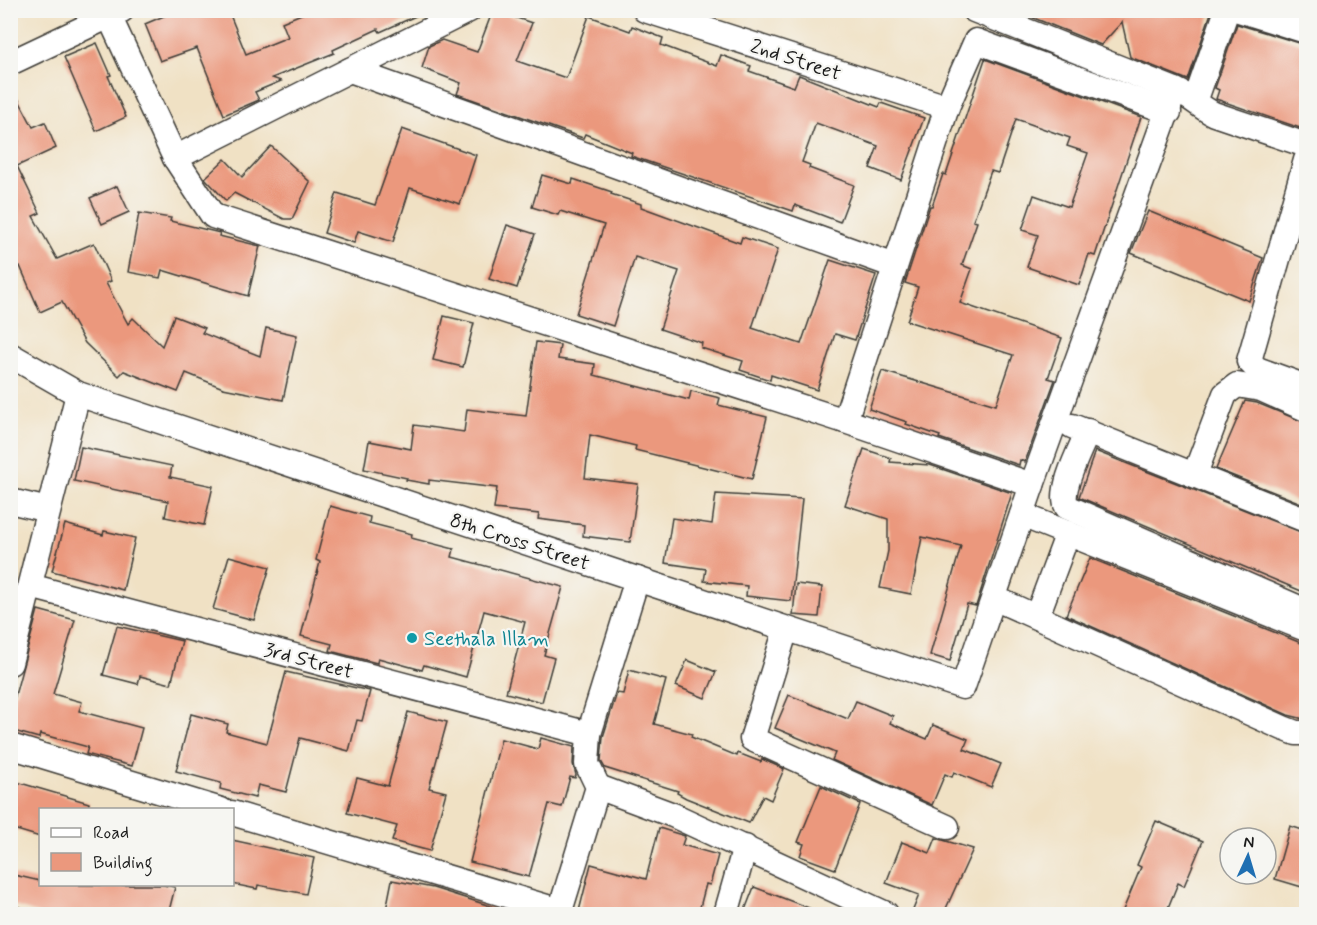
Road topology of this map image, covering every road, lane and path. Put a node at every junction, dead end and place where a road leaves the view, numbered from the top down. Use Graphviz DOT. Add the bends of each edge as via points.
graph roads {
  1 [pos="468,10"];
  2 [pos="645,10"];
  3 [pos="975,10"];
  4 [pos="1227,10"];
  5 [pos="1239,10"];
  6 [pos="116,14"];
  7 [pos="1306,31"];
  8 [pos="10,63"];
  9 [pos="350,70"];
  10 [pos="1180,100"];
  11 [pos="947,107"];
  12 [pos="1306,145"];
  13 [pos="175,158"];
  14 [pos="1306,160"];
  15 [pos="895,266"];
  16 [pos="10,355"];
  17 [pos="1306,387"];
  18 [pos="78,394"];
  19 [pos="1306,409"];
  20 [pos="1056,420"];
  21 [pos="845,421"];
  22 [pos="1088,431"];
  23 [pos="1195,474"];
  24 [pos="1032,485"];
  25 [pos="10,501"];
  26 [pos="48,510"];
  27 [pos="1033,519"];
  28 [pos="1306,520"];
  29 [pos="1068,533"];
  30 [pos="637,579"];
  31 [pos="30,586"];
  32 [pos="994,598"];
  33 [pos="1306,611"];
  34 [pos="1028,612"];
  35 [pos="786,629"];
  36 [pos="1306,629"];
  37 [pos="10,663"];
  38 [pos="1306,733"];
  39 [pos="589,735"];
  40 [pos="10,746"];
  41 [pos="598,787"];
  42 [pos="215,808"];
  43 [pos="234,814"];
  44 [pos="947,827"];
  45 [pos="745,847"];
  46 [pos="559,913"];
  47 [pos="726,915"];
  48 [pos="886,915"];
  1 -- 9 [label="street"];
  2 -- 11 [label="street, 2nd Street"];
  3 -- 10 [label="street"];
  4 -- 10 [label="street"];
  5 -- 7 [label="street"];
  6 -- 8 [label="street"];
  6 -- 13 [label="street"];
  9 -- 13 [label="street"];
  9 -- 15 [label="street"];
  10 -- 11 [label="street" via="976,41"];
  10 -- 12 [label="street"];
  10 -- 20 [label="street"];
  11 -- 15 [label="street"];
  13 -- 21 [label="street" via="213,216"];
  14 -- 17 [label="street" via="1249,361 1257,369"];
  15 -- 21 [label="street"];
  16 -- 18 [label="street, 8th Cross Street"];
  18 -- 26 [label="street"];
  18 -- 30 [label="street, 8th Cross Street"];
  19 -- 23 [label="street" via="1261,389 1237,385 1225,394"];
  20 -- 22 [label="street"];
  20 -- 24 [label="street"];
  21 -- 24 [label="street"];
  22 -- 23 [label="street"];
  22 -- 33 [label="street" via="1066,485 1066,507"];
  23 -- 28 [label="street"];
  24 -- 27 [label="street"];
  25 -- 26 [label="street"];
  26 -- 31 [label="street"];
  27 -- 29 [label="street"];
  27 -- 32 [label="street"];
  29 -- 34 [label="street"];
  29 -- 36 [label="street"];
  30 -- 35 [label="street, 8th Cross Street"];
  30 -- 39 [label="street"];
  31 -- 37 [label="street"];
  31 -- 39 [label="street, 3rd Street"];
  32 -- 34 [label="street"];
  32 -- 35 [label="street, 8th Cross Street" via="963,687"];
  34 -- 38 [label="street" via="1283,728"];
  35 -- 44 [label="street" via="752,739"];
  39 -- 41 [label="street" via="587,764"];
  40 -- 42 [label="street"];
  41 -- 45 [label="street"];
  41 -- 46 [label="street"];
  43 -- 46 [label="street"];
  45 -- 47 [label="street"];
  45 -- 48 [label="street"];
}
